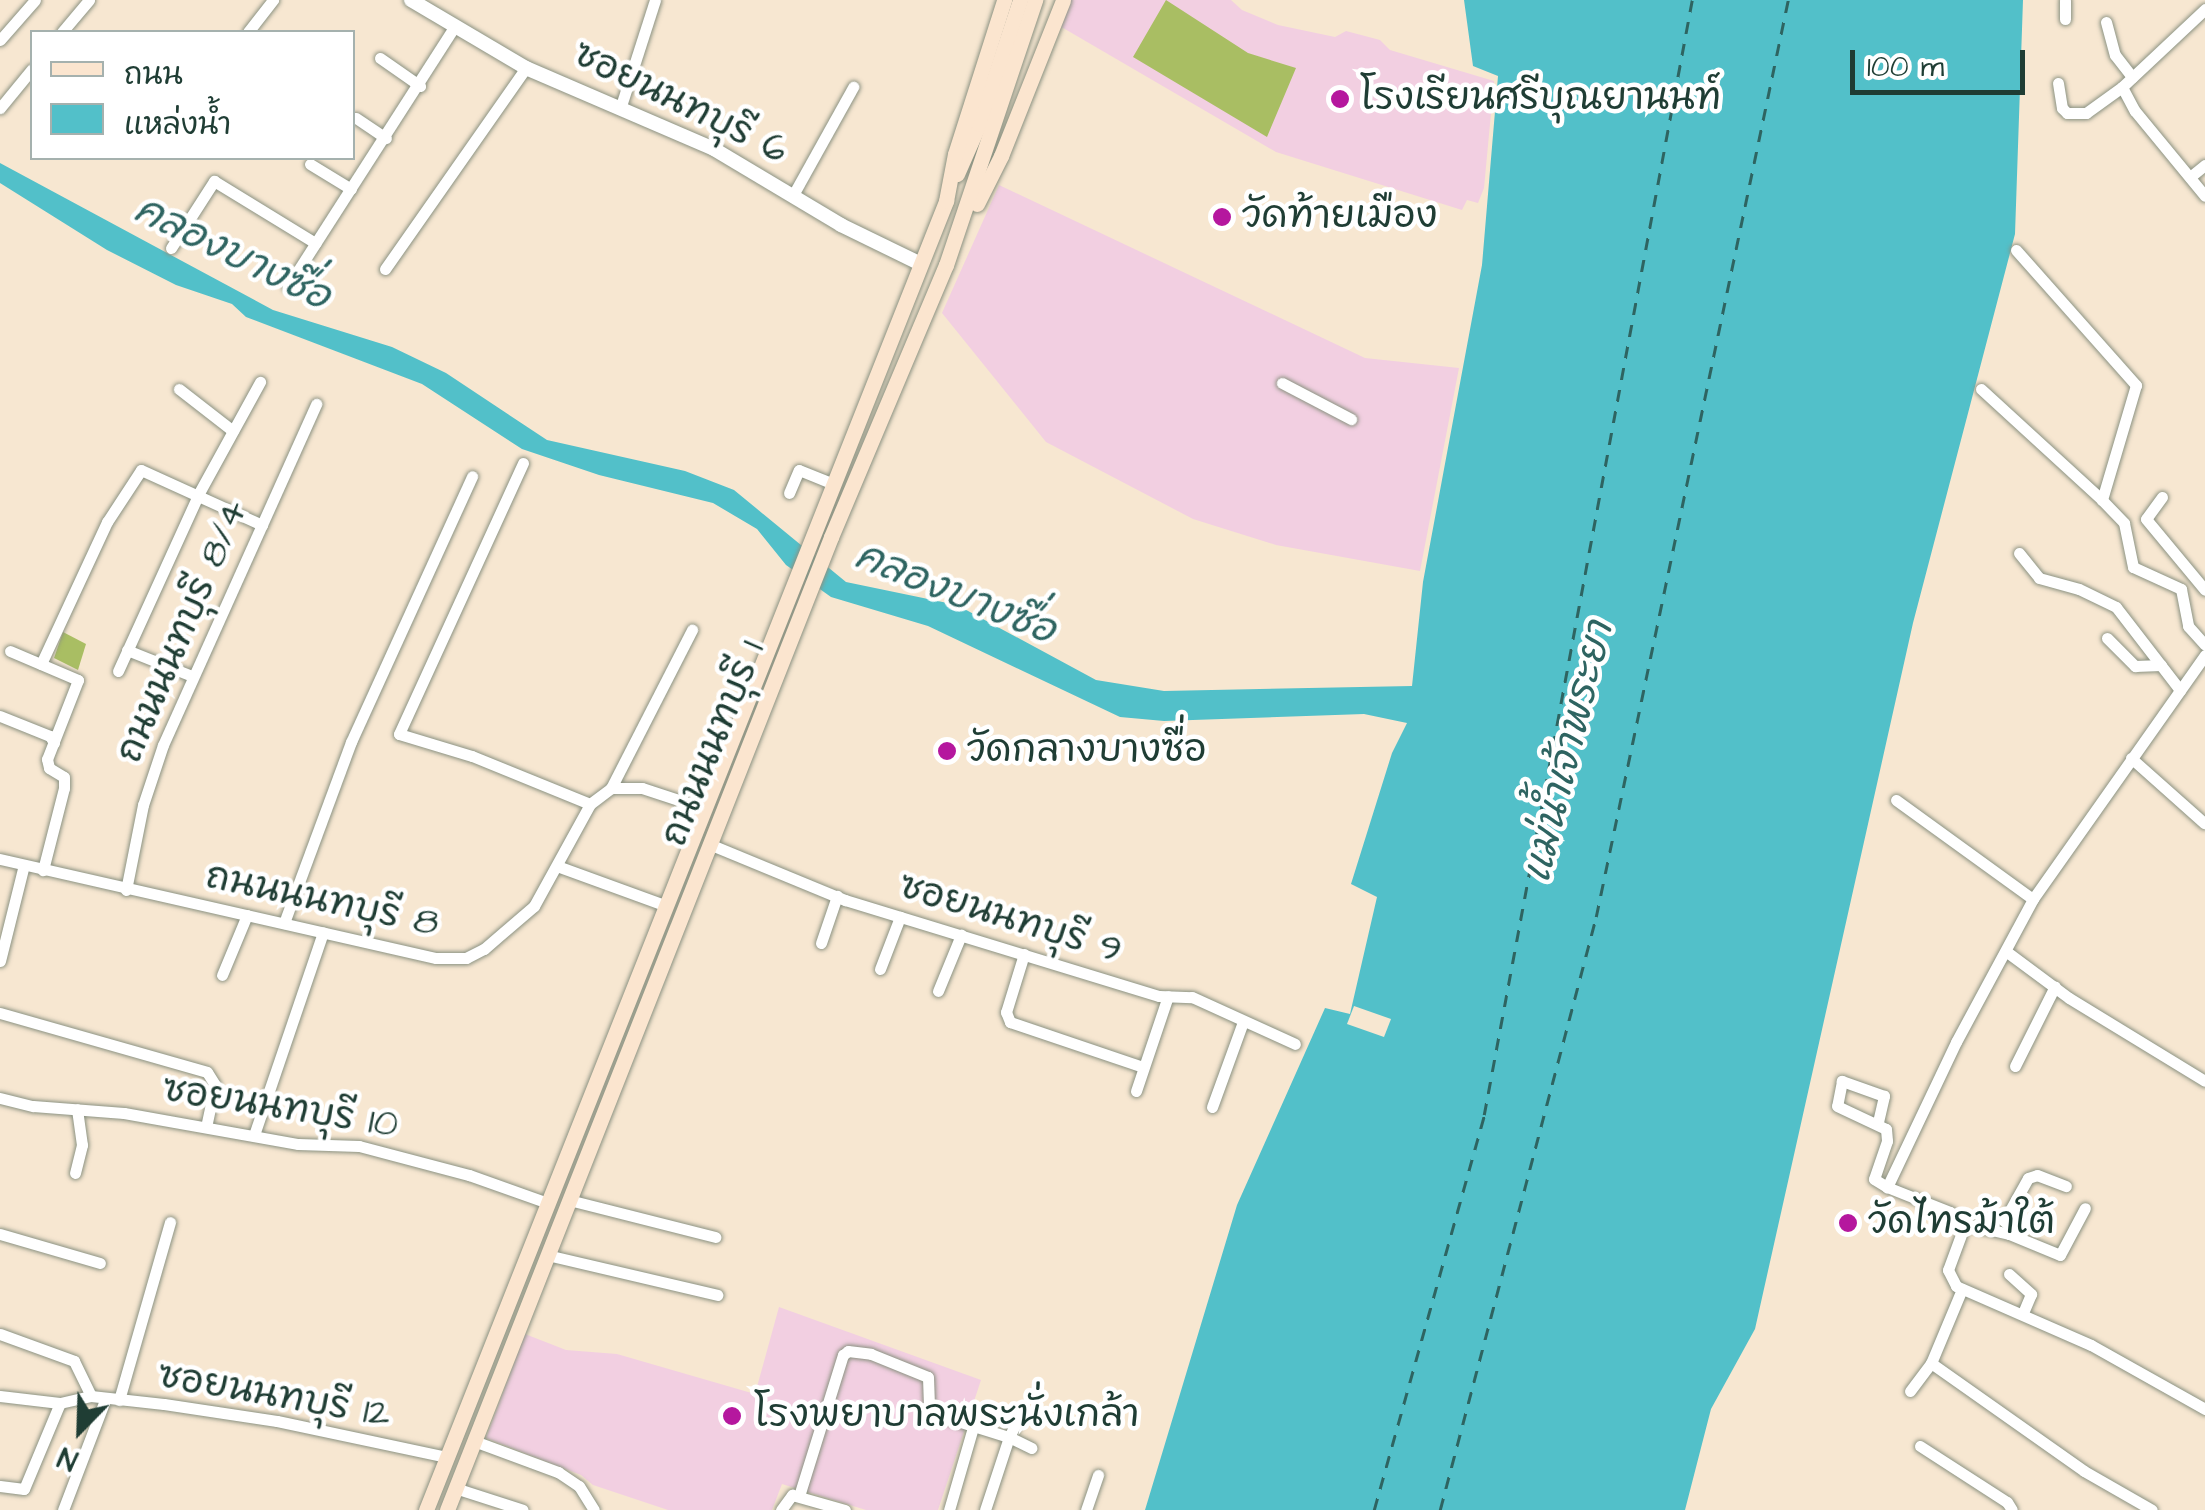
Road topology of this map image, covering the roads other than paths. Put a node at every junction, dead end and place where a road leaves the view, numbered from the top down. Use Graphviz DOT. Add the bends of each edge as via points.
graph roads {
  1 [pos="34,0"];
  2 [pos="89,0"];
  3 [pos="273,0"];
  4 [pos="411,0"];
  5 [pos="655,0"];
  6 [pos="1004,0"];
  7 [pos="1020,0"];
  8 [pos="1038,0"];
  9 [pos="1063,0"];
  10 [pos="2065,0"];
  11 [pos="2205,10"];
  12 [pos="2066,19"];
  13 [pos="2106,22"];
  14 [pos="455,26"];
  15 [pos="64,30"];
  16 [pos="250,30"];
  17 [pos="0,40"];
  18 [pos="380,58"];
  19 [pos="526,68"];
  20 [pos="30,71"];
  21 [pos="2127,82"];
  22 [pos="2058,83"];
  23 [pos="420,86"];
  24 [pos="853,88"];
  25 [pos="0,108"];
  26 [pos="620,108"];
  27 [pos="356,118"];
  28 [pos="386,138"];
  29 [pos="310,164"];
  30 [pos="2205,165"];
  31 [pos="2190,177"];
  32 [pos="351,189"];
  33 [pos="793,195"];
  34 [pos="2205,196"];
  35 [pos="946,201"];
  36 [pos="315,243"];
  37 [pos="171,248"];
  38 [pos="2016,250"];
  39 [pos="920,264"];
  40 [pos="946,265"];
  41 [pos="385,269"];
  42 [pos="288,286"];
  43 [pos="260,382"];
  44 [pos="1282,383"];
  45 [pos="179,389"];
  46 [pos="1981,389"];
  47 [pos="316,404"];
  48 [pos="1351,419"];
  49 [pos="232,431"];
  50 [pos="523,464"];
  51 [pos="472,476"];
  52 [pos="833,484"];
  53 [pos="199,493"];
  54 [pos="789,493"];
  55 [pos="2162,496"];
  56 [pos="2102,500"];
  57 [pos="262,525"];
  58 [pos="2019,553"];
  59 [pos="2205,590"];
  60 [pos="692,630"];
  61 [pos="2107,638"];
  62 [pos="2205,645"];
  63 [pos="10,650"];
  64 [pos="127,650"];
  65 [pos="2205,655"];
  66 [pos="41,664"];
  67 [pos="2161,665"];
  68 [pos="2194,670"];
  69 [pos="118,671"];
  70 [pos="192,676"];
  71 [pos="2205,682"];
  72 [pos="2180,690"];
  73 [pos="0,716"];
  74 [pos="54,743"];
  75 [pos="2131,758"];
  76 [pos="611,788"];
  77 [pos="1896,800"];
  78 [pos="590,804"];
  79 [pos="703,808"];
  80 [pos="2204,824"];
  81 [pos="709,844"];
  82 [pos="0,859"];
  83 [pos="24,865"];
  84 [pos="556,866"];
  85 [pos="44,870"];
  86 [pos="126,890"];
  87 [pos="837,896"];
  88 [pos="2033,899"];
  89 [pos="664,905"];
  90 [pos="247,915"];
  91 [pos="900,917"];
  92 [pos="284,923"];
  93 [pos="323,932"];
  94 [pos="961,935"];
  95 [pos="820,943"];
  96 [pos="2006,952"];
  97 [pos="1024,954"];
  98 [pos="0,961"];
  99 [pos="880,968"];
  100 [pos="222,976"];
  101 [pos="2055,986"];
  102 [pos="938,992"];
  103 [pos="1168,996"];
  104 [pos="0,1012"];
  105 [pos="1243,1022"];
  106 [pos="1295,1044"];
  107 [pos="2015,1066"];
  108 [pos="1143,1067"];
  109 [pos="2205,1081"];
  110 [pos="1136,1091"];
  111 [pos="0,1098"];
  112 [pos="1212,1106"];
  113 [pos="77,1109"];
  114 [pos="1878,1122"];
  115 [pos="206,1127"];
  116 [pos="254,1135"];
  117 [pos="76,1173"];
  118 [pos="1888,1184"];
  119 [pos="2066,1186"];
  120 [pos="569,1200"];
  121 [pos="545,1202"];
  122 [pos="2085,1208"];
  123 [pos="170,1222"];
  124 [pos="1964,1224"];
  125 [pos="0,1234"];
  126 [pos="2009,1234"];
  127 [pos="715,1236"];
  128 [pos="547,1256"];
  129 [pos="100,1263"];
  130 [pos="2009,1274"];
  131 [pos="1962,1289"];
  132 [pos="717,1295"];
  133 [pos="2023,1313"];
  134 [pos="0,1334"];
  135 [pos="1931,1363"];
  136 [pos="1910,1392"];
  137 [pos="0,1396"];
  138 [pos="91,1396"];
  139 [pos="105,1400"];
  140 [pos="119,1400"];
  141 [pos="60,1403"];
  142 [pos="2205,1409"];
  143 [pos="1020,1415"];
  144 [pos="974,1424"];
  145 [pos="1010,1437"];
  146 [pos="474,1442"];
  147 [pos="1920,1446"];
  148 [pos="1032,1448"];
  149 [pos="446,1457"];
  150 [pos="1098,1475"];
  151 [pos="0,1486"];
  152 [pos="456,1488"];
  153 [pos="799,1496"];
  154 [pos="63,1510"];
  155 [pos="426,1510"];
  156 [pos="447,1510"];
  157 [pos="524,1510"];
  158 [pos="594,1510"];
  159 [pos="781,1510"];
  160 [pos="845,1510"];
  161 [pos="949,1510"];
  162 [pos="985,1510"];
  163 [pos="1086,1510"];
  164 [pos="2012,1510"];
  165 [pos="2152,1510"];
  1 -- 17 [label="street"];
  2 -- 15 [label="street"];
  3 -- 16 [label="street"];
  4 -- 14 [label="street, ซอยนนทบุรี 6"];
  5 -- 26 [label="street"];
  6 -- 35 [label="main road, ถนนนนทบุรี 1"];
  7 -- 35 [label="main road"];
  8 -- 40 [label="main road, ถนนนนทบุรี 1"];
  9 -- 40 [label="main road" via="1001,156"];
  10 -- 12 [label="street"];
  11 -- 21 [label="street"];
  13 -- 21 [label="street"];
  14 -- 19 [label="street, ซอยนนทบุรี 6"];
  14 -- 23 [label="street"];
  18 -- 23 [label="street"];
  19 -- 26 [label="street, ซอยนนทบุรี 6"];
  19 -- 41 [label="street"];
  20 -- 25 [label="street"];
  21 -- 22 [label="street" via="2078,115 2062,108"];
  21 -- 31 [label="street" via="2135,111"];
  23 -- 28 [label="street"];
  24 -- 33 [label="street"];
  26 -- 33 [label="street, ซอยนนทบุรี 6" via="714,149"];
  27 -- 28 [label="street"];
  28 -- 32 [label="street"];
  29 -- 32 [label="street"];
  30 -- 31 [label="street"];
  31 -- 34 [label="street"];
  32 -- 36 [label="street"];
  33 -- 39 [label="street, ซอยนนทบุรี 6"];
  35 -- 39 [label="main road, ถนนนนทบุรี 1"];
  36 -- 37 [label="street" via="214,181"];
  36 -- 42 [label="street"];
  38 -- 56 [label="street" via="2136,385"];
  39 -- 52 [label="main road, ถนนนนทบุรี 1"];
  40 -- 81 [label="main road, ถนนนนทบุรี 1"];
  43 -- 49 [label="street"];
  44 -- 48 [label="street"];
  45 -- 49 [label="street"];
  46 -- 56 [label="street"];
  47 -- 57 [label="street, ถนนนนทบุรี 8/4"];
  49 -- 53 [label="street"];
  50 -- 78 [label="street" via="400,734"];
  51 -- 92 [label="street" via="351,742"];
  52 -- 54 [label="street" via="799,470"];
  52 -- 79 [label="main road, ถนนนนทบุรี 1"];
  53 -- 57 [label="street"];
  53 -- 64 [label="street"];
  53 -- 66 [label="street" via="150,471 134,477 106,522"];
  55 -- 59 [label="street" via="2146,519"];
  56 -- 62 [label="street" via="2124,522 2133,568 2182,589 2188,626"];
  57 -- 70 [label="street, ถนนนนทบุรี 8/4"];
  58 -- 67 [label="street" via="2038,578 2116,606"];
  60 -- 76 [label="street, ถนนนนทบุรี 8"];
  61 -- 67 [label="street" via="2135,666"];
  63 -- 66 [label="street"];
  64 -- 69 [label="street"];
  64 -- 70 [label="street"];
  65 -- 68 [label="street"];
  66 -- 74 [label="street" via="78,680"];
  67 -- 72 [label="street"];
  68 -- 71 [label="street"];
  68 -- 72 [label="street"];
  70 -- 86 [label="street, ถนนนนทบุรี 8/4" via="143,805"];
  72 -- 75 [label="street"];
  73 -- 74 [label="street"];
  74 -- 85 [label="street" via="46,764 64,777 64,788"];
  75 -- 80 [label="street"];
  75 -- 88 [label="street"];
  76 -- 78 [label="street, ถนนนนทบุรี 8"];
  76 -- 79 [label="street" via="642,788"];
  77 -- 88 [label="street"];
  78 -- 84 [label="street, ถนนนนทบุรี 8"];
  79 -- 89 [label="main road, ถนนนนทบุรี 1"];
  81 -- 87 [label="street, ซอยนนทบุรี 9"];
  81 -- 120 [label="main road, ถนนนนทบุรี 1"];
  82 -- 83 [label="street, ถนนนนทบุรี 8"];
  83 -- 85 [label="street, ถนนนนทบุรี 8"];
  83 -- 98 [label="street"];
  84 -- 89 [label="street"];
  84 -- 93 [label="street, ถนนนนทบุรี 8" via="534,906 466,958 436,958"];
  85 -- 86 [label="street, ถนนนนทบุรี 8"];
  86 -- 90 [label="street, ถนนนนทบุรี 8"];
  87 -- 91 [label="street, ซอยนนทบุรี 9"];
  87 -- 95 [label="street"];
  88 -- 96 [label="street"];
  89 -- 121 [label="main road, ถนนนนทบุรี 1"];
  90 -- 92 [label="street, ถนนนนทบุรี 8"];
  90 -- 100 [label="street"];
  91 -- 94 [label="street, ซอยนนทบุรี 9"];
  91 -- 99 [label="street"];
  92 -- 93 [label="street, ถนนนนทบุรี 8"];
  93 -- 116 [label="street"];
  94 -- 97 [label="street, ซอยนนทบุรี 9"];
  94 -- 102 [label="street"];
  96 -- 101 [label="street"];
  96 -- 118 [label="street"];
  97 -- 103 [label="street, ซอยนนทบุรี 9"];
  97 -- 108 [label="street" via="1006,1012 1010,1022"];
  101 -- 107 [label="street"];
  101 -- 109 [label="street"];
  103 -- 105 [label="street, ซอยนนทบุรี 9" via="1192,997"];
  103 -- 108 [label="street"];
  104 -- 115 [label="street" via="207,1072 215,1088"];
  105 -- 106 [label="street, ซอยนนทบุรี 9"];
  105 -- 112 [label="street"];
  108 -- 110 [label="street"];
  111 -- 113 [label="street, ซอยนนทบุรี 10"];
  113 -- 115 [label="street, ซอยนนทบุรี 10"];
  113 -- 117 [label="street" via="82,1146"];
  114 -- 114 [label="street" via="1837,1106 1842,1081 1884,1096"];
  114 -- 118 [label="street" via="1887,1141 1874,1179"];
  115 -- 116 [label="street, ซอยนนทบุรี 10"];
  116 -- 121 [label="street, ซอยนนทบุรี 10" via="359,1146"];
  118 -- 124 [label="street"];
  119 -- 126 [label="street" via="2028,1178 2004,1222 2013,1228"];
  120 -- 127 [label="street"];
  120 -- 128 [label="main road, ถนนนนทบุรี 1"];
  121 -- 149 [label="main road, ถนนนนทบุรี 1"];
  122 -- 126 [label="street" via="2060,1256"];
  123 -- 140 [label="street"];
  124 -- 126 [label="street"];
  124 -- 131 [label="street" via="1948,1270"];
  125 -- 129 [label="street"];
  128 -- 132 [label="street"];
  128 -- 146 [label="main road, ถนนนนทบุรี 1"];
  130 -- 133 [label="street" via="2030,1290"];
  131 -- 133 [label="street"];
  131 -- 135 [label="street"];
  133 -- 142 [label="street"];
  134 -- 138 [label="street" via="74,1360"];
  135 -- 136 [label="street"];
  135 -- 165 [label="street" via="2084,1471"];
  137 -- 141 [label="street"];
  138 -- 139 [label="street, ซอยนนทบุรี 12"];
  138 -- 141 [label="street"];
  139 -- 140 [label="street, ซอยนนทบุรี 12"];
  139 -- 154 [label="street"];
  140 -- 149 [label="street, ซอยนนทบุรี 12" via="277,1421"];
  141 -- 151 [label="street" via="24,1490"];
  143 -- 145 [label="street"];
  144 -- 145 [label="street"];
  144 -- 153 [label="street" via="935,1414 923,1374 848,1351"];
  144 -- 161 [label="street"];
  145 -- 148 [label="street"];
  145 -- 162 [label="street"];
  146 -- 152 [label="main road, ถนนนนทบุรี 1"];
  146 -- 158 [label="street" via="558,1472 579,1486"];
  147 -- 164 [label="street"];
  149 -- 155 [label="main road, ถนนนนทบุรี 1"];
  150 -- 163 [label="street"];
  152 -- 156 [label="main road, ถนนนนทบุรี 1"];
  152 -- 157 [label="street"];
  153 -- 159 [label="street" via="786,1498"];
  153 -- 160 [label="street"];
}
